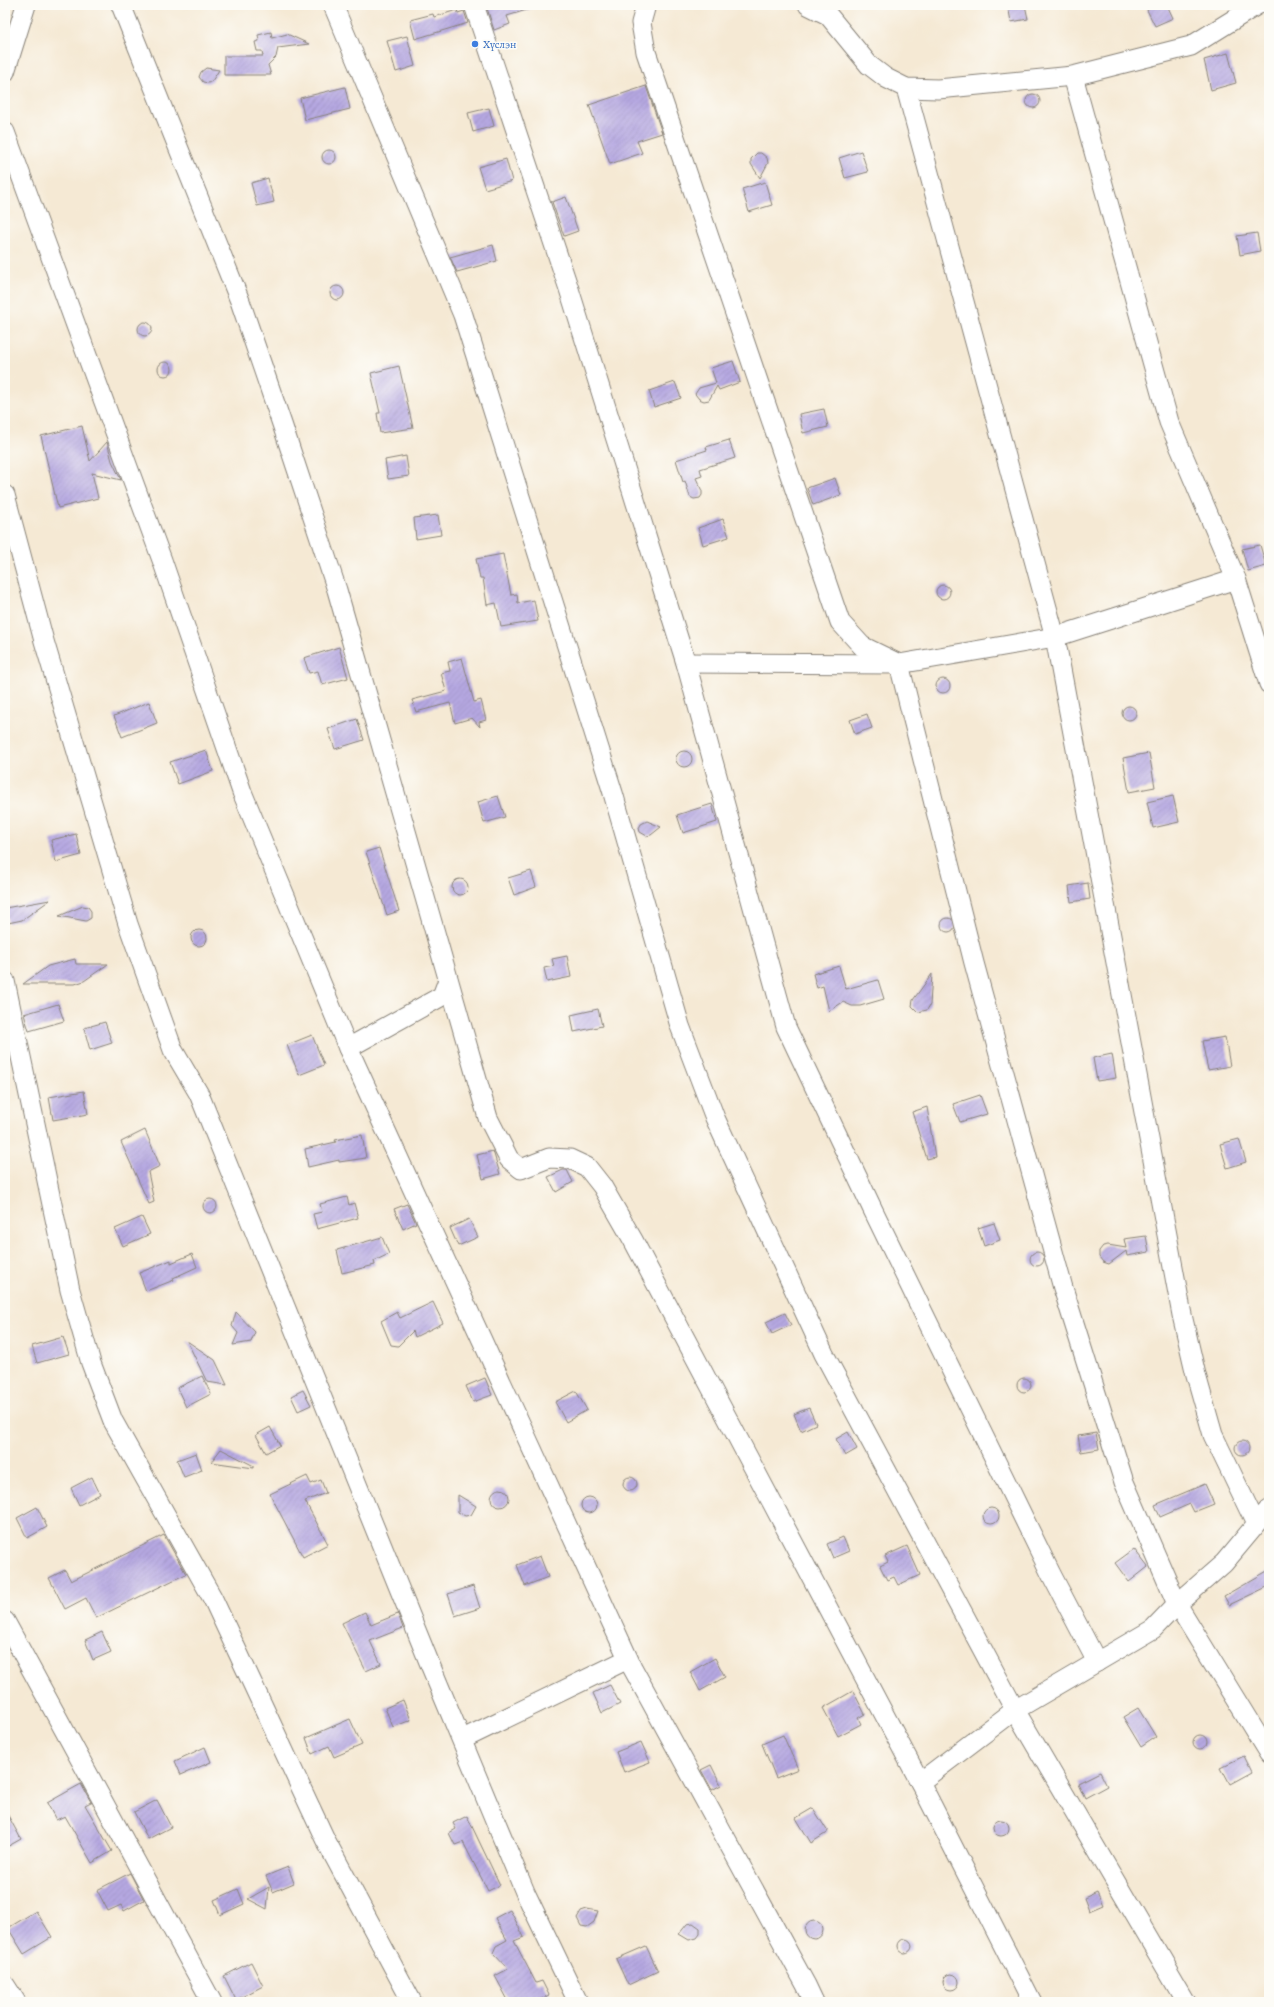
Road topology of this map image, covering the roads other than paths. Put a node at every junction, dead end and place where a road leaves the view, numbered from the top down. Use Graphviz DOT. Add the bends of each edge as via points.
graph roads {
  1 [pos="26,5"];
  2 [pos="121,5"];
  3 [pos="333,5"];
  4 [pos="474,5"];
  5 [pos="646,5"];
  6 [pos="808,5"];
  7 [pos="1257,5"];
  8 [pos="1267,5"];
  9 [pos="1269,10"];
  10 [pos="5,72"];
  11 [pos="1073,76"];
  12 [pos="906,88"];
  13 [pos="5,132"];
  14 [pos="5,495"];
  15 [pos="1236,579"];
  16 [pos="1055,637"];
  17 [pos="686,663"];
  18 [pos="899,664"];
  19 [pos="1269,684"];
  20 [pos="448,980"];
  21 [pos="5,981"];
  22 [pos="348,1048"];
  23 [pos="1269,1509"];
  24 [pos="1256,1524"];
  25 [pos="1177,1604"];
  26 [pos="5,1621"];
  27 [pos="628,1659"];
  28 [pos="1097,1662"];
  29 [pos="1015,1710"];
  30 [pos="463,1739"];
  31 [pos="1269,1754"];
  32 [pos="920,1782"];
  33 [pos="5,1985"];
  34 [pos="16,2002"];
  35 [pos="212,2002"];
  36 [pos="412,2002"];
  37 [pos="578,2002"];
  38 [pos="814,2002"];
  39 [pos="1032,2002"];
  40 [pos="1186,2002"];
  1 -- 10 [label="street"];
  2 -- 20 [label="street" via="240,301 282,424 336,590"];
  3 -- 29 [label="street" via="463,315 613,793 680,1026 715,1118 824,1354"];
  4 -- 17 [label="street" via="569,289"];
  5 -- 18 [label="street" via="641,23 646,52 840,622 862,646"];
  6 -- 12 [label="street" via="828,15 868,65"];
  7 -- 11 [label="street" via="1191,46"];
  8 -- 9 [label="street"];
  11 -- 12 [label="street" via="938,89"];
  11 -- 15 [label="street" via="1169,422"];
  12 -- 16 [label="street"];
  13 -- 22 [label="street" via="157,546 242,792"];
  14 -- 30 [label="street" via="44,641 128,924 173,1050 199,1094 426,1655"];
  15 -- 16 [label="street"];
  15 -- 19 [label="street"];
  16 -- 18 [label="street"];
  16 -- 24 [label="street" via="1182,1315 1213,1435"];
  17 -- 18 [label="street"];
  17 -- 28 [label="street" via="786,1027 1047,1567"];
  18 -- 25 [label="street" via="974,963 1063,1288 1124,1482"];
  20 -- 22 [label="street" via="442,996"];
  20 -- 32 [label="street" via="488,1118 509,1159 521,1169 549,1158 570,1159 587,1167 602,1186"];
  21 -- 36 [label="street" via="70,1290 90,1363 113,1421 213,1599 325,1839"];
  22 -- 27 [label="street"];
  23 -- 24 [label="street"];
  24 -- 25 [label="street" via="1224,1563"];
  25 -- 28 [label="street" via="1153,1629"];
  25 -- 31 [label="street"];
  26 -- 35 [label="street"];
  27 -- 30 [label="street"];
  27 -- 38 [label="street"];
  28 -- 29 [label="street"];
  29 -- 32 [label="street"];
  29 -- 40 [label="street"];
  30 -- 37 [label="street" via="525,1892"];
  32 -- 39 [label="street"];
  33 -- 34 [label="street"];
}
